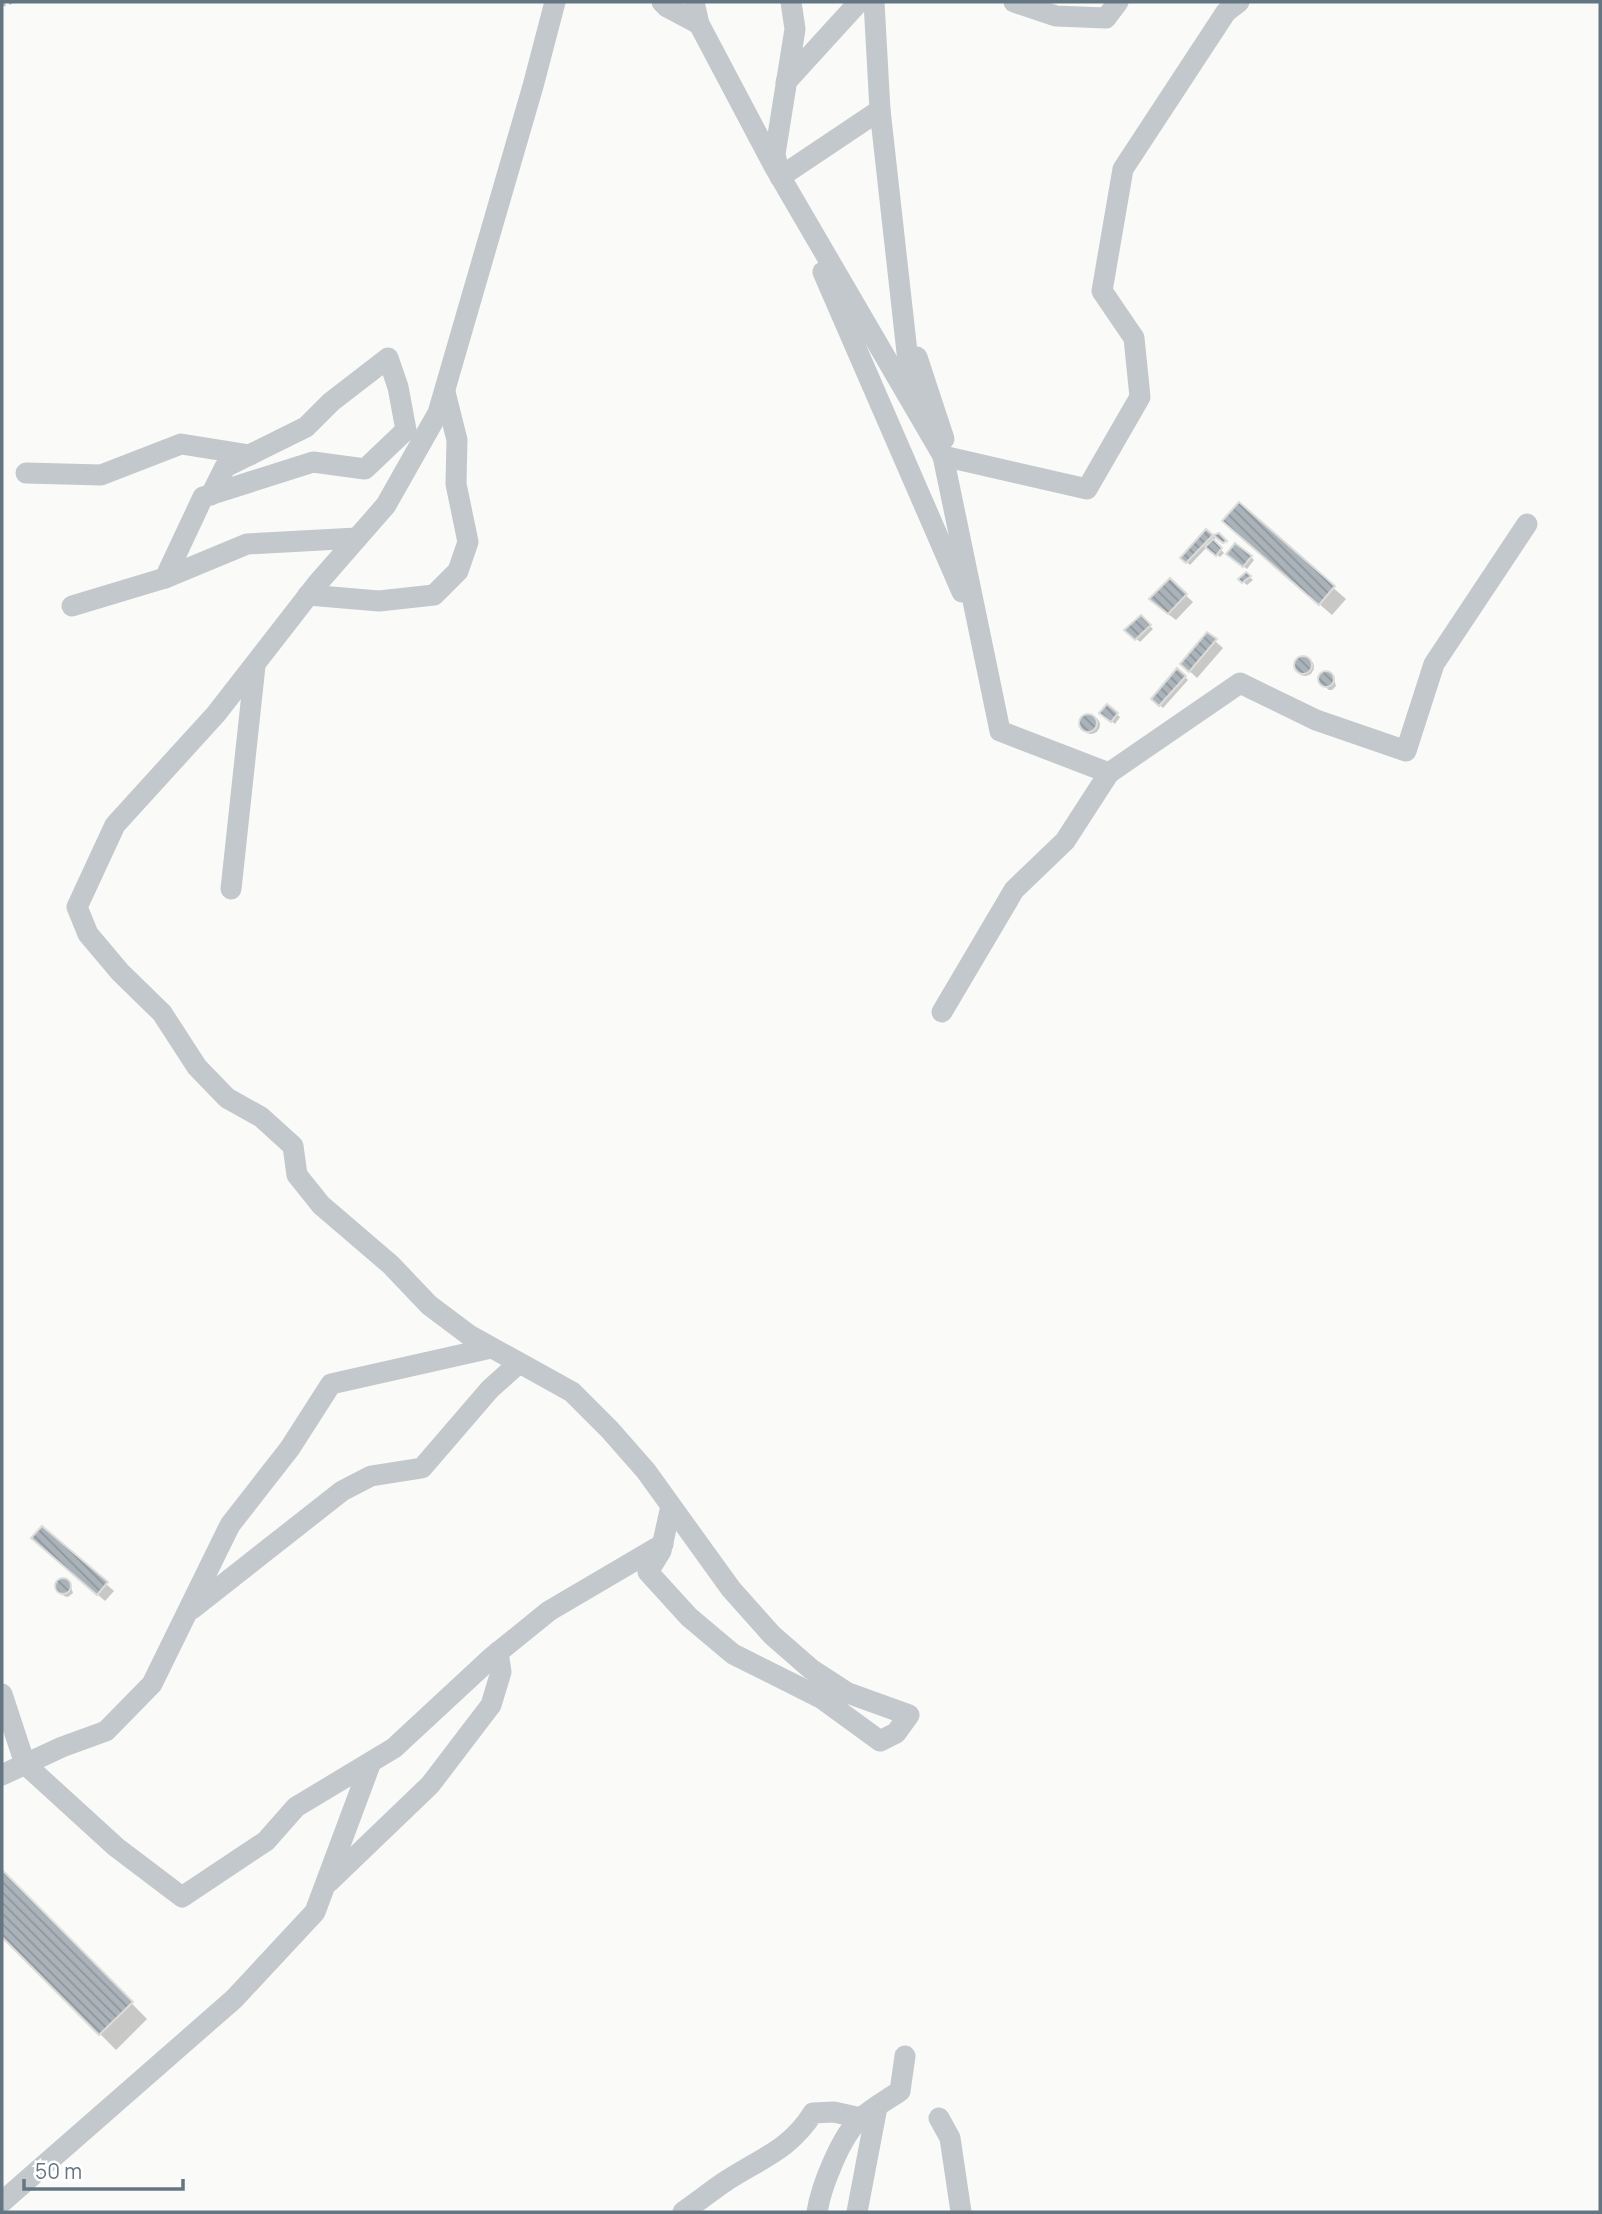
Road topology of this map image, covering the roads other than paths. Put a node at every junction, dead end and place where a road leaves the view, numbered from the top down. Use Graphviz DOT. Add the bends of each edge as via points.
graph roads {
  1 [pos="555,2"];
  2 [pos="648,2"];
  3 [pos="791,2"];
  4 [pos="804,2"];
  5 [pos="859,2"];
  6 [pos="874,2"];
  7 [pos="1014,2"];
  8 [pos="1118,2"];
  9 [pos="1239,2"];
  10 [pos="678,6"];
  11 [pos="795,29"];
  12 [pos="786,82"];
  13 [pos="880,110"];
  14 [pos="782,180"];
  15 [pos="903,317"];
  16 [pos="445,392"];
  17 [pos="913,404"];
  18 [pos="250,455"];
  19 [pos="947,457"];
  20 [pos="26,473"];
  21 [pos="211,495"];
  22 [pos="1527,524"];
  23 [pos="357,538"];
  24 [pos="165,578"];
  25 [pos="308,595"];
  26 [pos="72,606"];
  27 [pos="979,631"];
  28 [pos="255,664"];
  29 [pos="1109,773"];
  30 [pos="231,889"];
  31 [pos="942,1012"];
  32 [pos="491,1348"];
  33 [pos="518,1364"];
  34 [pos="671,1506"];
  35 [pos="663,1544"];
  36 [pos="187,1613"];
  37 [pos="498,1651"];
  38 [pos="2,1694"];
  39 [pos="372,1762"];
  40 [pos="26,1764"];
  41 [pos="2,1775"];
  42 [pos="325,1886"];
  43 [pos="905,2056"];
  44 [pos="869,2113"];
  45 [pos="939,2118"];
  46 [pos="2,2204"];
  47 [pos="683,2212"];
  48 [pos="817,2212"];
  49 [pos="857,2212"];
  50 [pos="961,2212"];
  1 -- 16 [label="street"];
  2 -- 10 [label="street" via="665,11"];
  3 -- 11 [label="street"];
  4 -- 11 [label="street"];
  5 -- 12 [label="street"];
  6 -- 13 [label="street"];
  7 -- 8 [label="street" via="1056,16 1106,18"];
  9 -- 19 [label="street" via="1226,12 1123,169 1102,290 1133,338 1140,397 1087,489"];
  10 -- 14 [label="street" via="699,24"];
  11 -- 12 [label="street"];
  12 -- 14 [label="street" via="775,154"];
  13 -- 14 [label="street"];
  13 -- 15 [label="street"];
  14 -- 17 [label="street"];
  14 -- 27 [label="street"];
  15 -- 17 [label="street"];
  15 -- 19 [label="street"];
  16 -- 23 [label="street" via="439,413 386,505"];
  16 -- 25 [label="street" via="457,440 456,484 468,542 458,571 434,595 379,601"];
  17 -- 19 [label="street"];
  18 -- 20 [label="street" via="181,444 101,475"];
  18 -- 21 [label="street" via="225,467"];
  18 -- 21 [label="street" via="306,427 388,358 406,430 365,469 313,462"];
  19 -- 27 [label="street"];
  21 -- 24 [label="street" via="203,497"];
  22 -- 29 [label="street" via="1434,664 1405,751 1316,720 1240,683"];
  23 -- 24 [label="street" via="247,544"];
  23 -- 25 [label="street"];
  24 -- 26 [label="street"];
  25 -- 28 [label="street"];
  27 -- 29 [label="street" via="1000,732"];
  28 -- 30 [label="street"];
  28 -- 32 [label="street" via="115,825 77,907 88,934 162,1013 197,1067 227,1098 261,1117 293,1146 297,1175 321,1205 391,1265 429,1305"];
  29 -- 31 [label="street" via="1065,841 1014,890"];
  32 -- 33 [label="street"];
  32 -- 36 [label="street" via="331,1384 290,1448 230,1525"];
  33 -- 34 [label="street" via="572,1392 646,1471"];
  33 -- 36 [label="street" via="490,1389 422,1468 371,1476 342,1491"];
  34 -- 35 [label="street"];
  34 -- 35 [label="street" via="731,1589 772,1635 848,1693 909,1715 896,1733 880,1741 821,1698 733,1654 689,1618 648,1572"];
  35 -- 37 [label="street" via="549,1611"];
  36 -- 40 [label="street" via="152,1684 106,1731"];
  37 -- 39 [label="street" via="394,1748"];
  37 -- 42 [label="street" via="501,1672 491,1705 430,1785"];
  38 -- 40 [label="street"];
  39 -- 40 [label="street" via="296,1807 266,1841 182,1897 116,1847"];
  39 -- 42 [label="street"];
  40 -- 41 [label="street"];
  42 -- 46 [label="street" via="315,1912 234,1999"];
  43 -- 44 [label="street" via="901,2091"];
  44 -- 47 [label="street" via="813,2113 802,2131 776,2152"];
  44 -- 48 [label="street" via="849,2131 821,2191"];
  44 -- 49 [label="street"];
  45 -- 50 [label="street" via="950,2138"];
}
